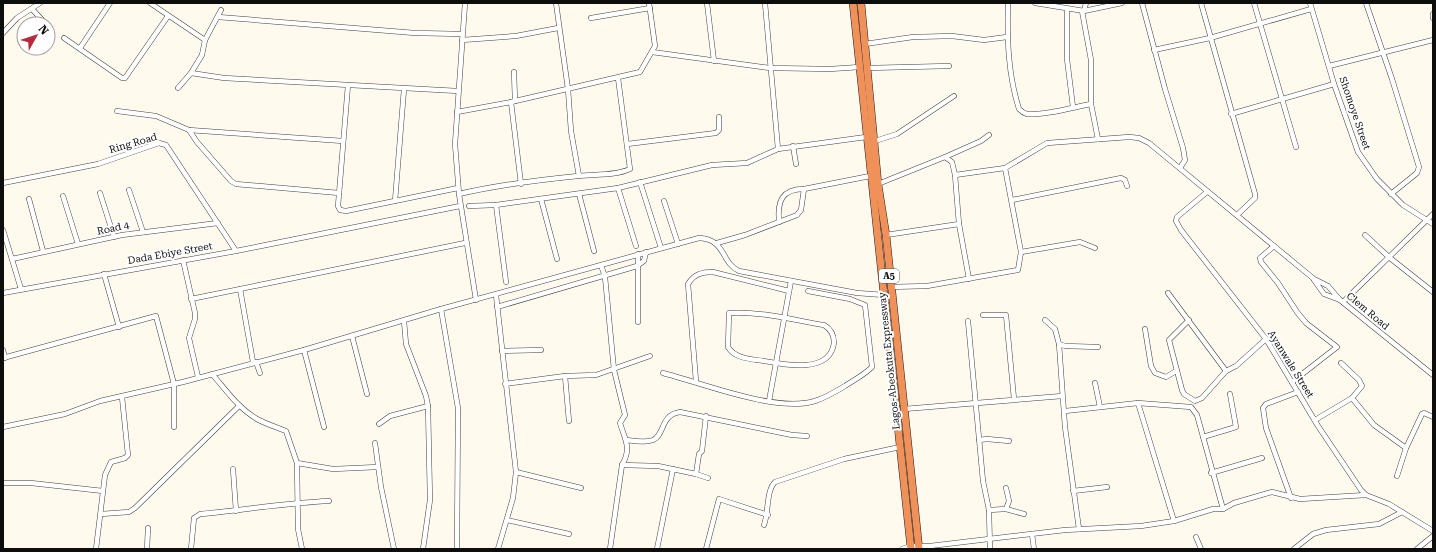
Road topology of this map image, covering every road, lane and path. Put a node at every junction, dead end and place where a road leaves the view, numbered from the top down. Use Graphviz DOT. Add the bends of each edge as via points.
graph roads {
  1 [pos="40,3"];
  2 [pos="110,3"];
  3 [pos="150,3"];
  4 [pos="465,3"];
  5 [pos="556,3"];
  6 [pos="707,3"];
  7 [pos="765,3"];
  8 [pos="853,3"];
  9 [pos="861,3"];
  10 [pos="1008,3"];
  11 [pos="1036,3"];
  12 [pos="1086,3"];
  13 [pos="1122,3"];
  14 [pos="1142,3"];
  15 [pos="1201,3"];
  16 [pos="1254,3"];
  17 [pos="1310,3"];
  18 [pos="1366,3"];
  19 [pos="650,6"];
  20 [pos="1067,8"];
  21 [pos="32,9"];
  22 [pos="1312,9"];
  23 [pos="221,10"];
  24 [pos="1083,11"];
  25 [pos="1433,14"];
  26 [pos="39,16"];
  27 [pos="168,16"];
  28 [pos="218,17"];
  29 [pos="591,18"];
  30 [pos="1433,18"];
  31 [pos="1260,24"];
  32 [pos="558,28"];
  33 [pos="3,33"];
  34 [pos="462,34"];
  35 [pos="1007,37"];
  36 [pos="64,38"];
  37 [pos="1210,38"];
  38 [pos="205,40"];
  39 [pos="462,40"];
  40 [pos="1433,40"];
  41 [pos="865,44"];
  42 [pos="80,48"];
  43 [pos="1154,50"];
  44 [pos="652,52"];
  45 [pos="1383,52"];
  46 [pos="714,61"];
  47 [pos="948,66"];
  48 [pos="1329,66"];
  49 [pos="864,67"];
  50 [pos="770,68"];
  51 [pos="514,72"];
  52 [pos="191,73"];
  53 [pos="618,78"];
  54 [pos="1334,84"];
  55 [pos="348,85"];
  56 [pos="178,88"];
  57 [pos="404,89"];
  58 [pos="568,89"];
  59 [pos="458,91"];
  60 [pos="954,96"];
  61 [pos="1281,100"];
  62 [pos="513,102"];
  63 [pos="1091,104"];
  64 [pos="1073,107"];
  65 [pos="118,111"];
  66 [pos="456,112"];
  67 [pos="1231,114"];
  68 [pos="719,117"];
  69 [pos="189,130"];
  70 [pos="989,135"];
  71 [pos="866,137"];
  72 [pos="1098,140"];
  73 [pos="343,141"];
  74 [pos="875,141"];
  75 [pos="627,144"];
  76 [pos="793,146"];
  77 [pos="1296,147"];
  78 [pos="778,149"];
  79 [pos="945,157"];
  80 [pos="796,164"];
  81 [pos="1006,168"];
  82 [pos="1180,168"];
  83 [pos="955,175"];
  84 [pos="579,176"];
  85 [pos="870,176"];
  86 [pos="640,182"];
  87 [pos="3,183"];
  88 [pos="521,184"];
  89 [pos="878,184"];
  90 [pos="1127,186"];
  91 [pos="458,188"];
  92 [pos="618,188"];
  93 [pos="804,189"];
  94 [pos="129,190"];
  95 [pos="1207,192"];
  96 [pos="100,193"];
  97 [pos="339,193"];
  98 [pos="458,194"];
  99 [pos="579,194"];
  100 [pos="1391,194"];
  101 [pos="63,196"];
  102 [pos="29,199"];
  103 [pos="541,199"];
  104 [pos="1012,200"];
  105 [pos="395,201"];
  106 [pos="664,201"];
  107 [pos="496,205"];
  108 [pos="460,206"];
  109 [pos="469,206"];
  110 [pos="1433,214"];
  111 [pos="1237,215"];
  112 [pos="1427,220"];
  113 [pos="779,222"];
  114 [pos="218,223"];
  115 [pos="959,224"];
  116 [pos="1433,224"];
  117 [pos="3,230"];
  118 [pos="143,232"];
  119 [pos="886,235"];
  120 [pos="1365,235"];
  121 [pos="114,237"];
  122 [pos="465,243"];
  123 [pos="717,243"];
  124 [pos="78,244"];
  125 [pos="678,244"];
  126 [pos="636,246"];
  127 [pos="1274,246"];
  128 [pos="662,248"];
  129 [pos="1095,248"];
  130 [pos="594,250"];
  131 [pos="43,251"];
  132 [pos="236,251"];
  133 [pos="646,252"];
  134 [pos="1021,252"];
  135 [pos="638,254"];
  136 [pos="1390,258"];
  137 [pos="12,259"];
  138 [pos="557,259"];
  139 [pos="183,260"];
  140 [pos="601,265"];
  141 [pos="637,266"];
  142 [pos="104,274"];
  143 [pos="605,277"];
  144 [pos="969,279"];
  145 [pos="1314,279"];
  146 [pos="791,281"];
  147 [pos="506,282"];
  148 [pos="890,287"];
  149 [pos="21,289"];
  150 [pos="240,289"];
  151 [pos="789,291"];
  152 [pos="808,291"];
  153 [pos="1433,292"];
  154 [pos="3,293"];
  155 [pos="1168,293"];
  156 [pos="496,295"];
  157 [pos="884,295"];
  158 [pos="191,299"];
  159 [pos="476,300"];
  160 [pos="1341,301"];
  161 [pos="497,307"];
  162 [pos="441,309"];
  163 [pos="983,315"];
  164 [pos="784,317"];
  165 [pos="1045,320"];
  166 [pos="1189,320"];
  167 [pos="404,321"];
  168 [pos="968,321"];
  169 [pos="638,322"];
  170 [pos="119,327"];
  171 [pos="1145,329"];
  172 [pos="352,336"];
  173 [pos="1266,339"];
  174 [pos="1059,344"];
  175 [pos="1098,347"];
  176 [pos="3,350"];
  177 [pos="304,350"];
  178 [pos="540,350"];
  179 [pos="502,351"];
  180 [pos="650,356"];
  181 [pos="4,358"];
  182 [pos="255,362"];
  183 [pos="1341,362"];
  184 [pos="778,364"];
  185 [pos="614,370"];
  186 [pos="1176,371"];
  187 [pos="1226,371"];
  188 [pos="260,373"];
  189 [pos="663,373"];
  190 [pos="212,374"];
  191 [pos="1433,375"];
  192 [pos="565,376"];
  193 [pos="198,378"];
  194 [pos="696,381"];
  195 [pos="1292,382"];
  196 [pos="1095,383"];
  197 [pos="174,384"];
  198 [pos="505,384"];
  199 [pos="1298,392"];
  200 [pos="367,394"];
  201 [pos="1230,394"];
  202 [pos="1062,396"];
  203 [pos="122,397"];
  204 [pos="1352,398"];
  205 [pos="1014,399"];
  206 [pos="770,401"];
  207 [pos="975,403"];
  208 [pos="1138,403"];
  209 [pos="239,406"];
  210 [pos="428,406"];
  211 [pos="1100,407"];
  212 [pos="904,409"];
  213 [pos="1065,411"];
  214 [pos="706,416"];
  215 [pos="1433,417"];
  216 [pos="1315,420"];
  217 [pos="569,421"];
  218 [pos="379,424"];
  219 [pos="3,427"];
  220 [pos="174,427"];
  221 [pos="324,427"];
  222 [pos="807,436"];
  223 [pos="1203,437"];
  224 [pos="627,440"];
  225 [pos="979,440"];
  226 [pos="1009,441"];
  227 [pos="375,443"];
  228 [pos="900,447"];
  229 [pos="1406,448"];
  230 [pos="1262,458"];
  231 [pos="297,464"];
  232 [pos="622,465"];
  233 [pos="378,467"];
  234 [pos="233,469"];
  235 [pos="673,469"];
  236 [pos="516,472"];
  237 [pos="1211,472"];
  238 [pos="696,474"];
  239 [pos="1397,476"];
  240 [pos="708,478"];
  241 [pos="3,483"];
  242 [pos="1107,487"];
  243 [pos="581,488"];
  244 [pos="1006,488"];
  245 [pos="1073,490"];
  246 [pos="103,491"];
  247 [pos="1366,495"];
  248 [pos="1291,498"];
  249 [pos="329,501"];
  250 [pos="297,502"];
  251 [pos="1006,509"];
  252 [pos="1222,509"];
  253 [pos="989,510"];
  254 [pos="236,511"];
  255 [pos="1402,512"];
  256 [pos="101,514"];
  257 [pos="768,514"];
  258 [pos="1024,514"];
  259 [pos="507,520"];
  260 [pos="1174,521"];
  261 [pos="764,525"];
  262 [pos="148,528"];
  263 [pos="1079,529"];
  264 [pos="1433,531"];
  265 [pos="569,534"];
  266 [pos="1032,534"];
  267 [pos="1433,536"];
  268 [pos="1196,537"];
  269 [pos="989,539"];
  270 [pos="911,547"];
  271 [pos="919,547"];
  272 [pos="930,547"];
  273 [pos="96,549"];
  274 [pos="147,549"];
  275 [pos="191,549"];
  276 [pos="302,549"];
  277 [pos="394,549"];
  278 [pos="423,549"];
  279 [pos="457,549"];
  280 [pos="498,549"];
  281 [pos="610,549"];
  282 [pos="657,549"];
  283 [pos="706,549"];
  284 [pos="902,549"];
  285 [pos="990,549"];
  286 [pos="1034,549"];
  287 [pos="1201,549"];
  288 [pos="1294,549"];
  289 [pos="1417,549"];
  1 -- 21 [label="street"];
  2 -- 42 [label="street"];
  3 -- 27 [label="street"];
  4 -- 34 [label="street"];
  5 -- 32 [label="street"];
  6 -- 46 [label="street"];
  7 -- 50 [label="street"];
  8 -- 49 [label="highway, Lagos-Abeokuta Expressway / A5"];
  9 -- 41 [label="highway, Lagos-Abeokuta Expressway / A5"];
  10 -- 35 [label="street"];
  11 -- 20 [label="street"];
  12 -- 24 [label="street"];
  13 -- 24 [label="street"];
  14 -- 43 [label="street"];
  15 -- 37 [label="street"];
  16 -- 31 [label="street"];
  17 -- 22 [label="street, Shomoye Street"];
  18 -- 45 [label="street"];
  19 -- 29 [label="street"];
  19 -- 44 [label="street" via="655,42"];
  20 -- 24 [label="street"];
  20 -- 64 [label="street" via="1068,59"];
  21 -- 26 [label="street"];
  21 -- 33 [label="street" via="17,18"];
  22 -- 31 [label="street"];
  22 -- 48 [label="street, Shomoye Street"];
  23 -- 28 [label="street"];
  24 -- 63 [label="street" via="1091,60"];
  25 -- 30 [label="street"];
  27 -- 38 [label="street"];
  27 -- 42 [label="street" via="125,78"];
  28 -- 34 [label="street" via="415,33"];
  28 -- 38 [label="street"];
  31 -- 37 [label="street"];
  31 -- 61 [label="street"];
  32 -- 39 [label="street" via="516,36"];
  32 -- 58 [label="street"];
  34 -- 39 [label="street"];
  35 -- 41 [label="street" via="984,40 930,36"];
  35 -- 64 [label="street" via="1010,76 1019,109 1026,114"];
  36 -- 42 [label="street"];
  37 -- 43 [label="street"];
  37 -- 67 [label="street"];
  38 -- 52 [label="street" via="202,55"];
  39 -- 59 [label="street"];
  40 -- 45 [label="street"];
  41 -- 49 [label="highway, Lagos-Abeokuta Expressway / A5"];
  43 -- 82 [label="street" via="1183,148 1184,160"];
  44 -- 46 [label="street"];
  44 -- 53 [label="street" via="640,72"];
  45 -- 48 [label="street"];
  45 -- 100 [label="street" via="1419,171"];
  46 -- 50 [label="street"];
  47 -- 49 [label="street"];
  48 -- 54 [label="street, Shomoye Street"];
  49 -- 50 [label="street"];
  49 -- 71 [label="highway, Lagos-Abeokuta Expressway / A5"];
  49 -- 74 [label="highway, Lagos-Abeokuta Expressway / A5"];
  50 -- 78 [label="street"];
  51 -- 62 [label="street"];
  52 -- 55 [label="street" via="224,78"];
  52 -- 56 [label="street"];
  53 -- 58 [label="street"];
  53 -- 75 [label="street"];
  54 -- 61 [label="street"];
  54 -- 100 [label="street, Shomoye Street" via="1358,152"];
  55 -- 57 [label="street"];
  55 -- 73 [label="street"];
  57 -- 59 [label="street"];
  57 -- 105 [label="street"];
  58 -- 62 [label="street"];
  58 -- 84 [label="street" via="571,131"];
  59 -- 66 [label="street"];
  60 -- 74 [label="street" via="897,134"];
  61 -- 67 [label="street"];
  61 -- 77 [label="street"];
  62 -- 66 [label="street"];
  62 -- 88 [label="street"];
  63 -- 64 [label="street"];
  63 -- 72 [label="street"];
  65 -- 69 [label="street" via="156,116"];
  66 -- 91 [label="street"];
  67 -- 111 [label="street" via="1255,196"];
  68 -- 75 [label="street" via="719,130 716,133"];
  69 -- 73 [label="street"];
  69 -- 97 [label="street" via="196,142 236,184"];
  70 -- 79 [label="street"];
  71 -- 76 [label="street"];
  71 -- 85 [label="highway, Lagos-Abeokuta Expressway / A5"];
  72 -- 81 [label="street, Clem Road" via="1042,145"];
  72 -- 82 [label="street, Clem Road" via="1139,138"];
  73 -- 97 [label="street"];
  74 -- 89 [label="highway, Lagos-Abeokuta Expressway / A5"];
  75 -- 84 [label="street" via="630,169"];
  76 -- 78 [label="street"];
  76 -- 80 [label="street"];
  78 -- 86 [label="street" via="747,163 712,165"];
  79 -- 83 [label="street" via="952,162"];
  79 -- 89 [label="street"];
  81 -- 83 [label="street"];
  81 -- 104 [label="street"];
  82 -- 95 [label="street, Clem Road"];
  83 -- 115 [label="street"];
  84 -- 88 [label="street"];
  85 -- 93 [label="street"];
  85 -- 157 [label="highway, Lagos-Abeokuta Expressway / A5"];
  86 -- 92 [label="street"];
  86 -- 128 [label="street"];
  87 -- 114 [label="street, Ring Road" via="98,164 159,143 166,145"];
  88 -- 98 [label="street"];
  89 -- 119 [label="highway, Lagos-Abeokuta Expressway / A5"];
  90 -- 104 [label="street" via="1121,178"];
  91 -- 98 [label="street"];
  91 -- 105 [label="street"];
  92 -- 99 [label="street"];
  92 -- 126 [label="street"];
  93 -- 113 [label="street" via="801,210 797,215"];
  93 -- 113 [label="street" via="792,190 784,195 779,207"];
  94 -- 118 [label="street"];
  95 -- 111 [label="street, Clem Road"];
  95 -- 173 [label="street, Ayanwale Street" via="1177,217 1178,225"];
  96 -- 121 [label="street"];
  97 -- 105 [label="street" via="338,206 342,212"];
  98 -- 108 [label="street"];
  99 -- 103 [label="street"];
  99 -- 130 [label="street"];
  100 -- 112 [label="street, Shomoye Street"];
  101 -- 124 [label="street"];
  102 -- 131 [label="street"];
  103 -- 107 [label="street"];
  103 -- 138 [label="street"];
  104 -- 134 [label="street"];
  106 -- 125 [label="street"];
  107 -- 109 [label="street"];
  107 -- 147 [label="street"];
  108 -- 122 [label="street"];
  108 -- 132 [label="street, Dada Ebiye Street"];
  110 -- 112 [label="street"];
  111 -- 127 [label="street, Clem Road"];
  112 -- 116 [label="street, Shomoye Street"];
  112 -- 136 [label="street"];
  113 -- 123 [label="street"];
  114 -- 118 [label="street, Road 4"];
  114 -- 132 [label="street, Ring Road"];
  115 -- 119 [label="street"];
  115 -- 144 [label="street"];
  117 -- 137 [label="street"];
  118 -- 121 [label="street, Road 4"];
  119 -- 148 [label="highway, Lagos-Abeokuta Expressway / A5"];
  120 -- 136 [label="street"];
  121 -- 124 [label="street, Road 4"];
  122 -- 150 [label="street"];
  122 -- 159 [label="street"];
  123 -- 125 [label="street" via="699,238"];
  123 -- 146 [label="street" via="736,270"];
  124 -- 131 [label="street, Road 4"];
  125 -- 128 [label="street"];
  127 -- 145 [label="street, Clem Road"];
  127 -- 195 [label="street" via="1260,258 1261,262 1306,323 1337,347"];
  128 -- 133 [label="street"];
  129 -- 134 [label="street" via="1080,242"];
  131 -- 137 [label="street, Road 4"];
  132 -- 139 [label="street, Dada Ebiye Street"];
  133 -- 135 [label="street"];
  133 -- 141 [label="street" via="644,261"];
  134 -- 144 [label="street" via="1018,270"];
  135 -- 140 [label="street"];
  135 -- 141 [label="street"];
  136 -- 153 [label="street"];
  136 -- 160 [label="street"];
  137 -- 149 [label="street"];
  139 -- 142 [label="street, Dada Ebiye Street"];
  139 -- 158 [label="street"];
  140 -- 143 [label="street"];
  140 -- 156 [label="street"];
  141 -- 143 [label="street"];
  141 -- 169 [label="street"];
  142 -- 149 [label="street, Dada Ebiye Street"];
  142 -- 170 [label="street"];
  143 -- 161 [label="street"];
  143 -- 185 [label="street"];
  144 -- 148 [label="street" via="927,286"];
  145 -- 160 [label="street, Clem Road" via="1328,286"];
  145 -- 160 [label="street" via="1324,294"];
  146 -- 151 [label="street"];
  146 -- 157 [label="street" via="857,293"];
  148 -- 212 [label="highway, Lagos-Abeokuta Expressway / A5"];
  149 -- 154 [label="street, Dada Ebiye Street"];
  150 -- 158 [label="street"];
  150 -- 182 [label="street"];
  151 -- 164 [label="street"];
  151 -- 194 [label="street" via="713,272 700,273 691,278 688,284"];
  152 -- 206 [label="street" via="850,299 865,305 872,367 865,374 815,401 794,404"];
  155 -- 166 [label="street"];
  156 -- 159 [label="street"];
  156 -- 161 [label="street"];
  157 -- 228 [label="highway, Lagos-Abeokuta Expressway / A5"];
  158 -- 193 [label="street" via="195,319 190,338"];
  159 -- 162 [label="street"];
  160 -- 191 [label="street, Clem Road"];
  161 -- 179 [label="street"];
  162 -- 167 [label="street"];
  162 -- 279 [label="street" via="458,408"];
  163 -- 205 [label="street" via="1006,314"];
  164 -- 184 [label="street"];
  164 -- 184 [label="street" via="828,328 834,340 832,352 826,358 809,365 793,367"];
  164 -- 184 [label="street" via="729,313 727,341 731,351 740,357"];
  165 -- 174 [label="street" via="1055,329"];
  166 -- 186 [label="street" via="1169,340"];
  166 -- 187 [label="street"];
  167 -- 172 [label="street"];
  167 -- 210 [label="street" via="406,344"];
  168 -- 207 [label="street"];
  170 -- 181 [label="street"];
  170 -- 197 [label="street" via="156,316"];
  171 -- 186 [label="street" via="1151,366 1155,374 1166,377"];
  172 -- 177 [label="street"];
  172 -- 200 [label="street"];
  173 -- 187 [label="street" via="1236,366"];
  173 -- 195 [label="street, Ayanwale Street"];
  174 -- 175 [label="street"];
  174 -- 202 [label="street"];
  176 -- 181 [label="street"];
  177 -- 182 [label="street"];
  177 -- 221 [label="street"];
  178 -- 179 [label="street"];
  179 -- 198 [label="street"];
  180 -- 185 [label="street"];
  182 -- 188 [label="street"];
  182 -- 190 [label="street"];
  183 -- 204 [label="street" via="1362,386"];
  184 -- 206 [label="street"];
  185 -- 192 [label="street" via="596,375"];
  185 -- 224 [label="street" via="625,415 620,423"];
  186 -- 187 [label="street" via="1184,394 1195,402 1202,398"];
  189 -- 194 [label="street"];
  190 -- 193 [label="street"];
  190 -- 209 [label="street"];
  192 -- 198 [label="street"];
  192 -- 217 [label="street"];
  193 -- 197 [label="street"];
  194 -- 206 [label="street"];
  195 -- 199 [label="street, Ayanwale Street"];
  196 -- 211 [label="street"];
  197 -- 203 [label="street"];
  197 -- 220 [label="street"];
  198 -- 236 [label="street"];
  199 -- 216 [label="street, Ayanwale Street"];
  199 -- 248 [label="street" via="1266,404 1263,408 1266,428"];
  201 -- 223 [label="street" via="1236,427"];
  202 -- 205 [label="street"];
  202 -- 213 [label="street"];
  203 -- 219 [label="street" via="65,414"];
  203 -- 246 [label="street" via="128,455 109,464"];
  204 -- 216 [label="street"];
  204 -- 229 [label="street" via="1374,425"];
  205 -- 207 [label="street"];
  207 -- 212 [label="street"];
  207 -- 225 [label="street"];
  208 -- 211 [label="street"];
  208 -- 223 [label="street" via="1190,407 1196,415"];
  208 -- 260 [label="street"];
  209 -- 231 [label="street" via="256,418 286,431"];
  209 -- 256 [label="street" via="135,508 124,513"];
  210 -- 218 [label="street" via="390,416"];
  210 -- 278 [label="street" via="430,500"];
  211 -- 213 [label="street"];
  212 -- 271 [label="highway, Lagos-Abeokuta Expressway / A5"];
  213 -- 245 [label="street"];
  214 -- 222 [label="street"];
  214 -- 224 [label="street" via="676,413 666,419 656,438 640,442"];
  214 -- 238 [label="street" via="702,451"];
  215 -- 229 [label="street" via="1422,414"];
  216 -- 247 [label="street, Ayanwale Street" via="1353,480"];
  223 -- 237 [label="street"];
  224 -- 232 [label="street" via="627,457"];
  225 -- 226 [label="street"];
  225 -- 253 [label="street"];
  227 -- 233 [label="street"];
  228 -- 257 [label="street" via="844,458 775,482 769,490"];
  228 -- 270 [label="highway, Lagos-Abeokuta Expressway / A5"];
  229 -- 239 [label="street"];
  230 -- 237 [label="street"];
  231 -- 233 [label="street" via="333,469"];
  231 -- 250 [label="street"];
  232 -- 235 [label="street" via="655,465"];
  232 -- 281 [label="street"];
  233 -- 277 [label="street"];
  234 -- 254 [label="street"];
  235 -- 238 [label="street"];
  235 -- 282 [label="street"];
  236 -- 243 [label="street"];
  236 -- 259 [label="street" via="515,490"];
  237 -- 252 [label="street"];
  238 -- 240 [label="street"];
  241 -- 246 [label="street" via="32,483"];
  242 -- 245 [label="street"];
  244 -- 251 [label="street" via="1009,501"];
  245 -- 263 [label="street"];
  246 -- 256 [label="street"];
  247 -- 248 [label="street"];
  247 -- 255 [label="street, Ayanwale Street"];
  248 -- 252 [label="street" via="1272,492"];
  249 -- 250 [label="street"];
  250 -- 254 [label="street"];
  250 -- 276 [label="street"];
  251 -- 253 [label="street"];
  251 -- 258 [label="street"];
  252 -- 260 [label="street" via="1213,509"];
  253 -- 269 [label="street"];
  254 -- 275 [label="street" via="196,515"];
  255 -- 264 [label="street, Ayanwale Street"];
  255 -- 288 [label="street" via="1379,524 1326,530 1313,534"];
  256 -- 273 [label="street"];
  257 -- 261 [label="street"];
  257 -- 283 [label="street" via="719,499"];
  259 -- 265 [label="street"];
  259 -- 280 [label="street"];
  260 -- 263 [label="street" via="1141,526"];
  262 -- 274 [label="street"];
  263 -- 266 [label="street"];
  266 -- 269 [label="street"];
  266 -- 286 [label="street"];
  267 -- 289 [label="street"];
  268 -- 287 [label="street"];
  269 -- 272 [label="street"];
  269 -- 285 [label="street"];
  270 -- 271 [label="street"];
  270 -- 284 [label="street"];
  271 -- 272 [label="street"];
}
